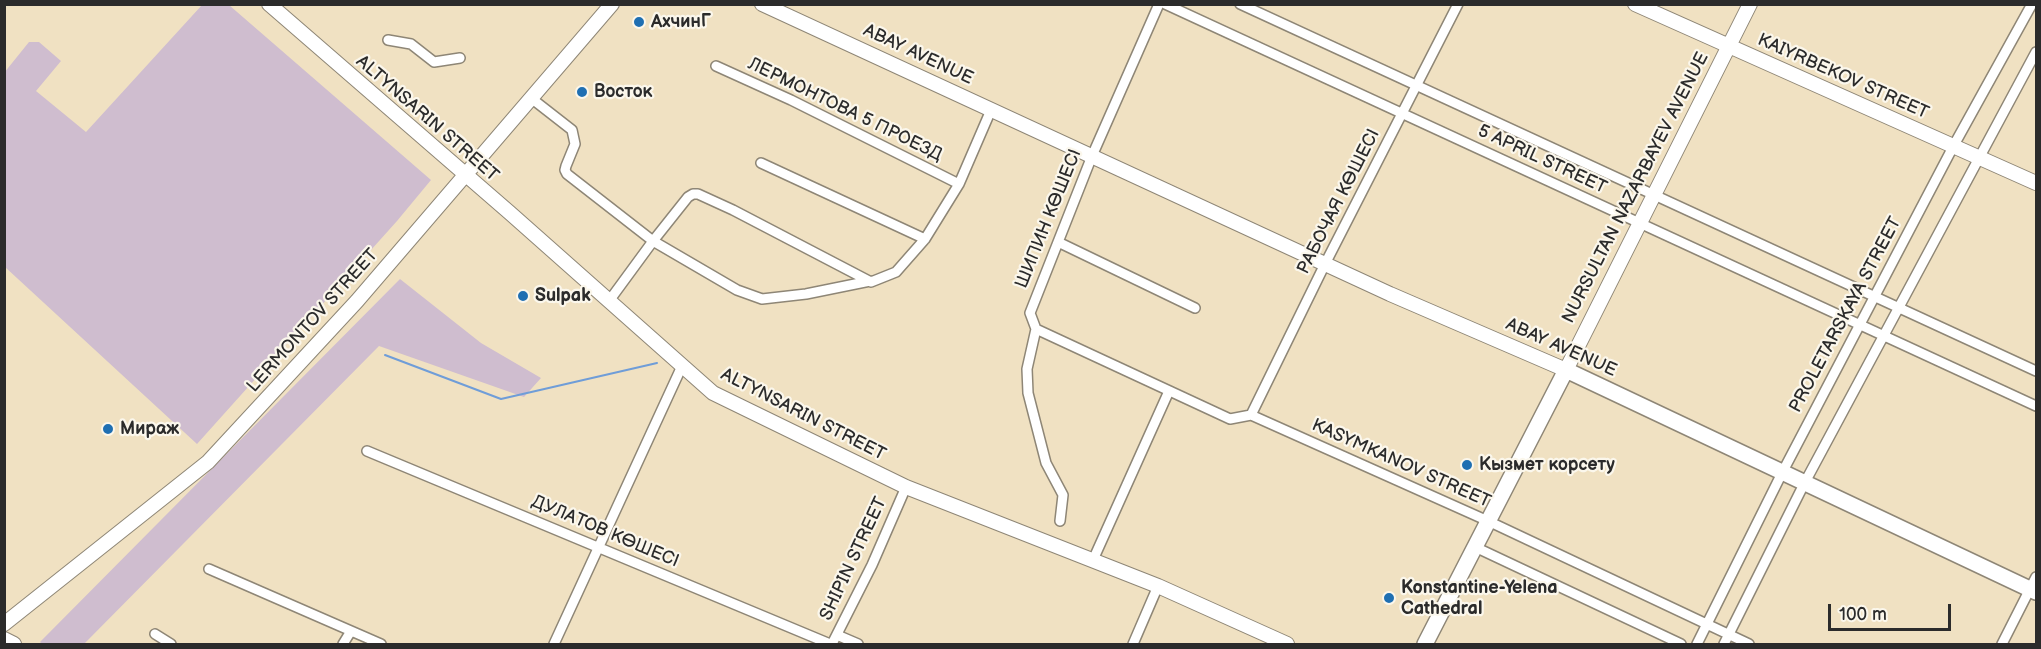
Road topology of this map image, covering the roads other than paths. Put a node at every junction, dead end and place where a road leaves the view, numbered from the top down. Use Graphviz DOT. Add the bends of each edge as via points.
graph roads {
  1 [pos="269,4"];
  2 [pos="612,4"];
  3 [pos="762,4"];
  4 [pos="1159,4"];
  5 [pos="1165,4"];
  6 [pos="1240,4"];
  7 [pos="1458,4"];
  8 [pos="1635,4"];
  9 [pos="1750,4"];
  10 [pos="2032,4"];
  11 [pos="388,40"];
  12 [pos="1728,47"];
  13 [pos="2037,52"];
  14 [pos="460,58"];
  15 [pos="717,66"];
  16 [pos="1417,86"];
  17 [pos="531,98"];
  18 [pos="991,110"];
  19 [pos="1403,114"];
  20 [pos="1954,145"];
  21 [pos="1092,156"];
  22 [pos="1979,158"];
  23 [pos="761,163"];
  24 [pos="466,176"];
  25 [pos="2037,183"];
  26 [pos="959,184"];
  27 [pos="1653,195"];
  28 [pos="1639,223"];
  29 [pos="925,239"];
  30 [pos="654,241"];
  31 [pos="1058,242"];
  32 [pos="1325,264"];
  33 [pos="871,282"];
  34 [pos="1874,297"];
  35 [pos="609,301"];
  36 [pos="1195,308"];
  37 [pos="1899,308"];
  38 [pos="1860,325"];
  39 [pos="1036,329"];
  40 [pos="1884,336"];
  41 [pos="682,366"];
  42 [pos="1566,370"];
  43 [pos="2037,371"];
  44 [pos="1169,391"];
  45 [pos="2037,406"];
  46 [pos="1251,415"];
  47 [pos="367,451"];
  48 [pos="1782,473"];
  49 [pos="1804,484"];
  50 [pos="906,487"];
  51 [pos="1060,521"];
  52 [pos="1488,521"];
  53 [pos="1475,547"];
  54 [pos="600,548"];
  55 [pos="1093,560"];
  56 [pos="209,569"];
  57 [pos="1158,586"];
  58 [pos="2034,586"];
  59 [pos="4,624"];
  60 [pos="1707,624"];
  61 [pos="351,631"];
  62 [pos="155,634"];
  63 [pos="837,635"];
  64 [pos="1728,635"];
  65 [pos="4,639"];
  66 [pos="14,645"];
  67 [pos="171,645"];
  68 [pos="344,645"];
  69 [pos="381,645"];
  70 [pos="554,645"];
  71 [pos="831,645"];
  72 [pos="858,645"];
  73 [pos="1133,645"];
  74 [pos="1287,645"];
  75 [pos="1425,645"];
  76 [pos="1681,645"];
  77 [pos="1697,645"];
  78 [pos="1724,645"];
  79 [pos="1749,645"];
  80 [pos="2002,645"];
  1 -- 24 [label="street, ALTYNSARIN STREET"];
  2 -- 17 [label="street, LERMONTOV STREET"];
  3 -- 18 [label="street, ABAY AVENUE"];
  4 -- 21 [label="street, ШИПИН КӨШЕСІ"];
  5 -- 19 [label="street, 5 APRIL STREET"];
  6 -- 16 [label="street, 5 APRIL STREET"];
  7 -- 16 [label="street, РАБОЧАЯ КӨШЕСІ"];
  8 -- 12 [label="street, KAIYRBEKOV STREET"];
  9 -- 12 [label="street, NURSULTAN NAZARBAYEV AVENUE"];
  10 -- 20 [label="street, PROLETARSKAYA STREET"];
  11 -- 14 [label="street" via="411,44 434,62"];
  12 -- 20 [label="street, KAIYRBEKOV STREET"];
  12 -- 27 [label="street, NURSULTAN NAZARBAYEV AVENUE"];
  13 -- 22 [label="street"];
  15 -- 26 [label="street, ЛЕРМОНТОВА 5 ПРОЕЗД"];
  16 -- 19 [label="street, РАБОЧАЯ КӨШЕСІ"];
  16 -- 27 [label="street, 5 APRIL STREET"];
  17 -- 24 [label="street, LERMONTOV STREET"];
  17 -- 30 [label="street" via="572,130 575,140 567,174"];
  18 -- 21 [label="street, ABAY AVENUE"];
  18 -- 26 [label="street"];
  19 -- 28 [label="street, 5 APRIL STREET"];
  19 -- 32 [label="street, РАБОЧАЯ КӨШЕСІ"];
  20 -- 22 [label="street, KAIYRBEKOV STREET"];
  20 -- 34 [label="street, PROLETARSKAYA STREET"];
  21 -- 31 [label="street, ШИПИН КӨШЕСІ"];
  21 -- 32 [label="street, ABAY AVENUE"];
  22 -- 25 [label="street, KAIYRBEKOV STREET"];
  22 -- 37 [label="street"];
  23 -- 29 [label="street"];
  24 -- 35 [label="street, ALTYNSARIN STREET"];
  24 -- 59 [label="street, LERMONTOV STREET" via="208,462"];
  26 -- 29 [label="street"];
  27 -- 28 [label="street, NURSULTAN NAZARBAYEV AVENUE"];
  27 -- 34 [label="street, 5 APRIL STREET"];
  28 -- 38 [label="street, 5 APRIL STREET"];
  28 -- 42 [label="street, NURSULTAN NAZARBAYEV AVENUE"];
  29 -- 33 [label="street" via="896,272"];
  30 -- 33 [label="street" via="737,290 762,299"];
  30 -- 33 [label="street" via="688,197 698,194"];
  30 -- 35 [label="street"];
  31 -- 36 [label="street"];
  31 -- 39 [label="street, ШИПИН КӨШЕСІ" via="1030,313"];
  32 -- 42 [label="street, ABAY AVENUE"];
  32 -- 46 [label="street, РАБОЧАЯ КӨШЕСІ"];
  34 -- 37 [label="street, 5 APRIL STREET"];
  34 -- 38 [label="street, PROLETARSKAYA STREET"];
  35 -- 41 [label="street, ALTYNSARIN STREET"];
  37 -- 40 [label="street"];
  37 -- 43 [label="street, 5 APRIL STREET"];
  38 -- 40 [label="street, 5 APRIL STREET"];
  38 -- 48 [label="street, PROLETARSKAYA STREET"];
  39 -- 44 [label="street, KASYMKANOV STREET"];
  39 -- 51 [label="street, ШИПИН КӨШЕСІ" via="1027,369 1028,393 1046,463 1063,495"];
  40 -- 45 [label="street, 5 APRIL STREET"];
  40 -- 49 [label="street"];
  41 -- 50 [label="street, ALTYNSARIN STREET" via="713,393"];
  41 -- 54 [label="street"];
  42 -- 48 [label="main road, ABAY AVENUE"];
  42 -- 52 [label="main road, NURSULTAN NAZARBAYEV AVENUE"];
  44 -- 46 [label="street, KASYMKANOV STREET" via="1230,419"];
  44 -- 55 [label="street"];
  46 -- 52 [label="street, KASYMKANOV STREET"];
  47 -- 54 [label="street, ДУЛАТОВ КӨШЕСІ"];
  48 -- 49 [label="main road, ABAY AVENUE"];
  48 -- 60 [label="street, PROLETARSKAYA STREET"];
  49 -- 58 [label="main road, ABAY AVENUE"];
  49 -- 64 [label="street"];
  50 -- 55 [label="street, ALTYNSARIN STREET"];
  50 -- 63 [label="street, SHIPIN STREET"];
  52 -- 53 [label="main road, NURSULTAN NAZARBAYEV AVENUE"];
  52 -- 60 [label="street, KASYMKANOV STREET"];
  53 -- 75 [label="main road, NURSULTAN NAZARBAYEV AVENUE"];
  53 -- 76 [label="street"];
  54 -- 70 [label="street"];
  54 -- 71 [label="street, ДУЛАТОВ КӨШЕСІ"];
  55 -- 57 [label="street, ALTYNSARIN STREET"];
  56 -- 61 [label="street"];
  57 -- 73 [label="street"];
  57 -- 74 [label="street, ALTYNSARIN STREET"];
  58 -- 80 [label="street"];
  60 -- 64 [label="street, KASYMKANOV STREET"];
  60 -- 77 [label="street, PROLETARSKAYA STREET"];
  61 -- 68 [label="street"];
  61 -- 69 [label="street"];
  62 -- 67 [label="street"];
  63 -- 71 [label="street, SHIPIN STREET"];
  63 -- 72 [label="street"];
  64 -- 78 [label="street"];
  64 -- 79 [label="street, KASYMKANOV STREET"];
  65 -- 66 [label="street"];
}
